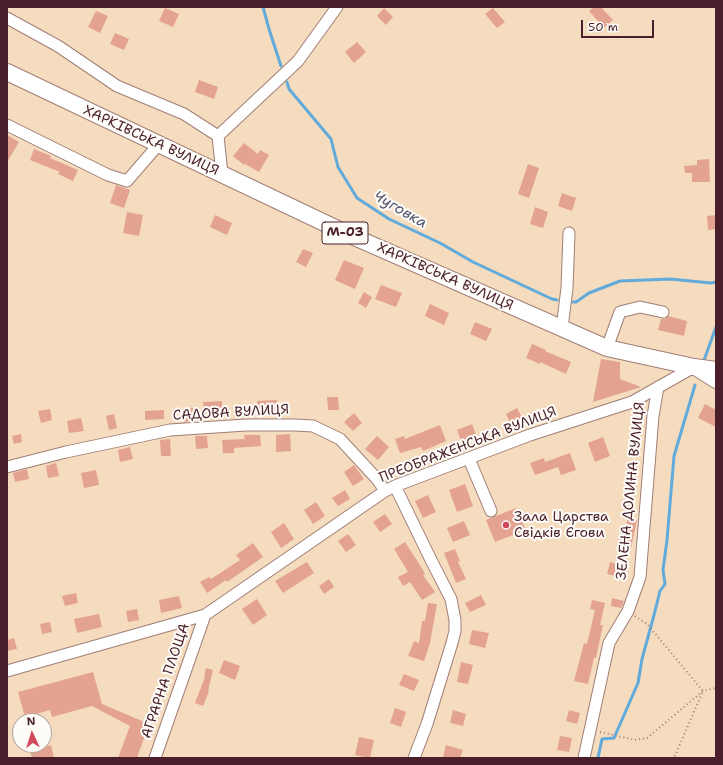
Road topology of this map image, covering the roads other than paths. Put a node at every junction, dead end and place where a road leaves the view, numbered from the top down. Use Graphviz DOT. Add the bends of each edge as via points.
graph roads {
  1 [pos="337,7"];
  2 [pos="7,18"];
  3 [pos="7,72"];
  4 [pos="7,125"];
  5 [pos="218,136"];
  6 [pos="159,144"];
  7 [pos="222,174"];
  8 [pos="569,232"];
  9 [pos="663,312"];
  10 [pos="562,328"];
  11 [pos="607,348"];
  12 [pos="694,367"];
  13 [pos="716,370"];
  14 [pos="716,381"];
  15 [pos="658,387"];
  16 [pos="469,459"];
  17 [pos="7,467"];
  18 [pos="390,489"];
  19 [pos="491,511"];
  20 [pos="205,614"];
  21 [pos="7,671"];
  22 [pos="155,758"];
  23 [pos="414,758"];
  24 [pos="584,758"];
  1 -- 5 [label="street" via="298,61"];
  2 -- 5 [label="street" via="58,46 117,86 184,114"];
  3 -- 6 [label="highway, ХАРКІВСЬКА ВУЛИЦЯ / М-03"];
  4 -- 6 [label="street" via="127,182"];
  5 -- 7 [label="street"];
  6 -- 7 [label="highway, ХАРКІВСЬКА ВУЛИЦЯ / М-03"];
  7 -- 10 [label="highway, ХАРКІВСЬКА ВУЛИЦЯ / М-03" via="352,236"];
  8 -- 10 [label="street" via="567,288"];
  9 -- 11 [label="street" via="640,307 620,312"];
  10 -- 11 [label="highway, ХАРКІВСЬКА ВУЛИЦЯ / М-03"];
  11 -- 12 [label="highway, ХАРКІВСЬКА ВУЛИЦЯ / М-03"];
  12 -- 13 [label="highway, М-03"];
  12 -- 14 [label="main road, ХАРКІВСЬКА ВУЛИЦЯ"];
  12 -- 15 [label="street, ПРЕОБРАЖЕНСЬКА ВУЛИЦЯ"];
  15 -- 16 [label="street, ПРЕОБРАЖЕНСЬКА ВУЛИЦЯ" via="632,402 530,435"];
  15 -- 24 [label="street, ЗЕЛЕНА ДОЛИНА ВУЛИЦЯ" via="653,416 640,577 628,611 609,642"];
  16 -- 18 [label="street, ПРЕОБРАЖЕНСЬКА ВУЛИЦЯ"];
  16 -- 19 [label="street"];
  17 -- 18 [label="street, САДОВА ВУЛИЦЯ" via="170,430 246,425 313,426 340,439 377,479"];
  18 -- 20 [label="street, ПРЕОБРАЖЕНСЬКА ВУЛИЦЯ"];
  18 -- 23 [label="street, САДОВА ВУЛИЦЯ" via="451,599 455,620 452,643"];
  20 -- 21 [label="street, ПРЕОБРАЖЕНСЬКА ВУЛИЦЯ"];
  20 -- 22 [label="street, АГРАРНА ПЛОЩА"];
}
